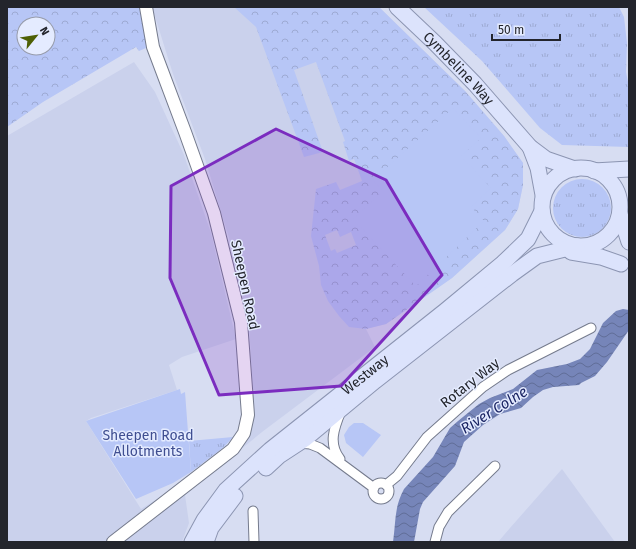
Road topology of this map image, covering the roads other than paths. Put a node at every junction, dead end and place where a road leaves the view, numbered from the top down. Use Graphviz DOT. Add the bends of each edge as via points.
graph roads {
  1 [pos="146,7"];
  2 [pos="397,7"];
  3 [pos="530,147"];
  4 [pos="575,169"];
  5 [pos="629,169"];
  6 [pos="594,170"];
  7 [pos="543,196"];
  8 [pos="623,205"];
  9 [pos="542,210"];
  10 [pos="629,242"];
  11 [pos="584,245"];
  12 [pos="558,251"];
  13 [pos="625,267"];
  14 [pos="591,328"];
  15 [pos="342,409"];
  16 [pos="298,443"];
  17 [pos="346,466"];
  18 [pos="495,466"];
  19 [pos="386,484"];
  20 [pos="372,487"];
  21 [pos="253,511"];
  22 [pos="114,542"];
  23 [pos="192,542"];
  24 [pos="206,542"];
  25 [pos="254,542"];
  26 [pos="435,542"];
  1 -- 22 [label="street, Sheepen Road" via="153,47 214,213 232,284 241,322 248,415 244,433 233,449"];
  2 -- 3 [label="main road, Cymbeline Way" via="435,43"];
  3 -- 4 [label="main road" via="546,159"];
  3 -- 7 [label="main road" via="538,168"];
  4 -- 6 [label="main road"];
  4 -- 7 [label="main road" via="556,178"];
  5 -- 6 [label="main road"];
  6 -- 8 [label="main road" via="611,182"];
  7 -- 9 [label="main road"];
  8 -- 10 [label="main road"];
  8 -- 11 [label="main road" via="610,233 599,242"];
  9 -- 11 [label="main road" via="545,222 554,235 569,244"];
  9 -- 23 [label="main road, Westway" via="528,239 502,263 270,450 226,490"];
  11 -- 12 [label="main road, Westway"];
  11 -- 13 [label="main road"];
  12 -- 13 [label="main road" via="585,254"];
  12 -- 15 [label="main road, Westway" via="538,256 512,274"];
  14 -- 19 [label="street, Rotary Way" via="508,370 483,387 427,437 397,476"];
  15 -- 16 [label="main road, Westway"];
  15 -- 17 [label="street" via="332,444"];
  16 -- 17 [label="street" via="320,448"];
  16 -- 24 [label="main road, Westway" via="279,456 233,498 211,528"];
  17 -- 20 [label="street"];
  18 -- 26 [label="street" via="448,512 438,527"];
  19 -- 20 [label="street" via="379,483"];
  19 -- 20 [label="street" via="389,491 383,499 375,496"];
  21 -- 25 [label="street"];
}
